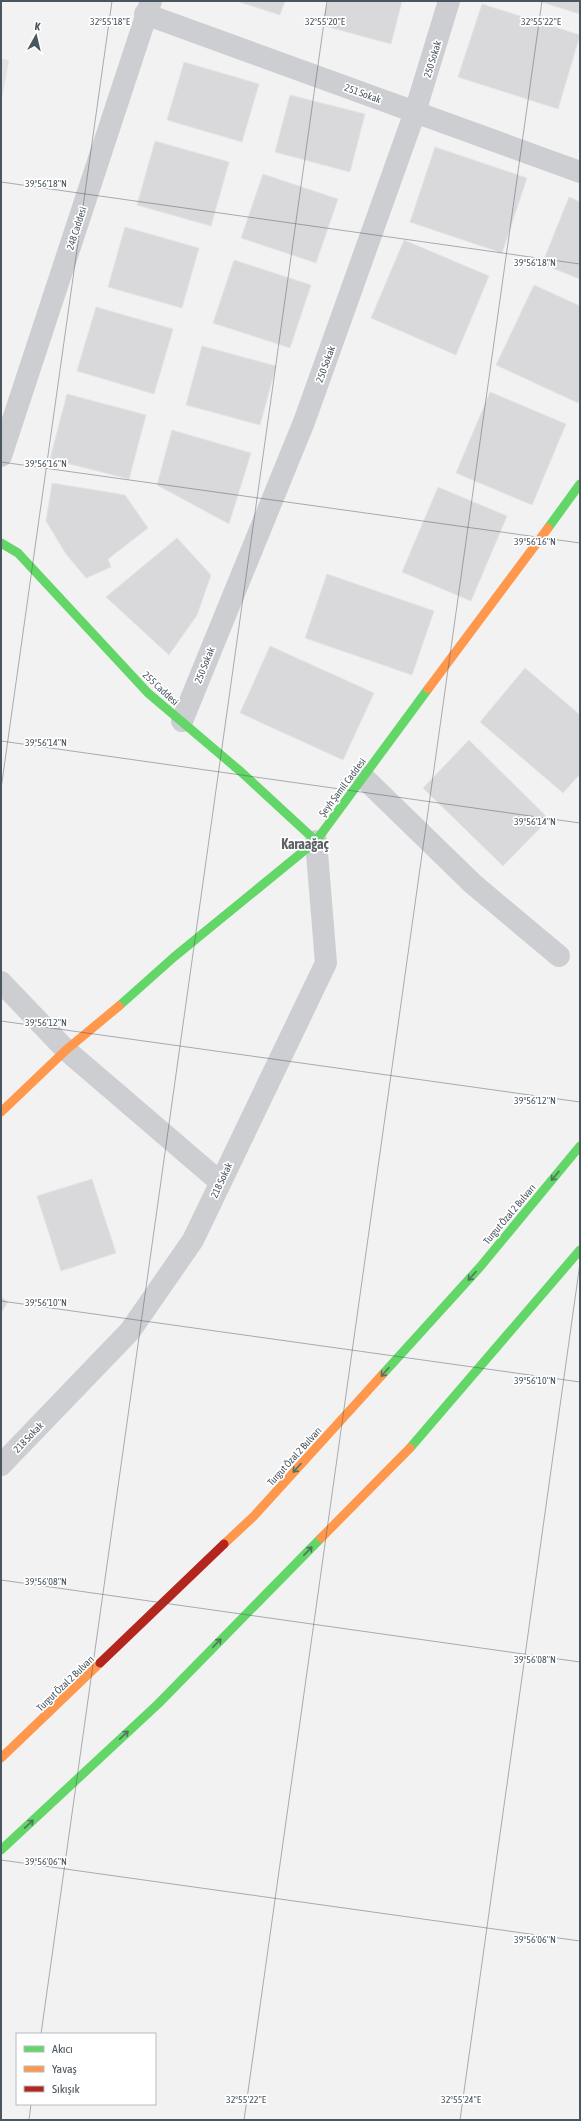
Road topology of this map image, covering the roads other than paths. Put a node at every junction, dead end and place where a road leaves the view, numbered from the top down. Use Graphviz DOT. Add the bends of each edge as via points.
graph roads {
  1 [pos="449,1"];
  2 [pos="148,8"];
  3 [pos="415,112"];
  4 [pos="580,172"];
  5 [pos="1,456"];
  6 [pos="580,484"];
  7 [pos="1,543"];
  8 [pos="182,721"];
  9 [pos="364,777"];
  10 [pos="316,841"];
  11 [pos="559,956"];
  12 [pos="1,982"];
  13 [pos="66,1050"];
  14 [pos="1,1112"];
  15 [pos="580,1146"];
  16 [pos="220,1182"];
  17 [pos="580,1250"];
  18 [pos="1,1465"];
  19 [pos="1,1758"];
  20 [pos="1,1850"];
  1 -- 3 [label="street, 250 Sokak"];
  2 -- 3 [label="street, 251 Sokak"];
  2 -- 5 [label="street, 248 Caddesi"];
  3 -- 4 [label="street, 251 Sokak"];
  3 -- 8 [label="street, 250 Sokak" via="304,422"];
  6 -- 9 [label="main road, Şeyh Şamil Caddesi"];
  7 -- 8 [label="main road, 255 Caddesi" via="18,553 148,693"];
  8 -- 10 [label="main road, 255 Caddesi"];
  9 -- 10 [label="main road, Şeyh Şamil Caddesi"];
  9 -- 11 [label="street" via="473,884"];
  10 -- 13 [label="main road, Şeyh Şamil Caddesi" via="174,957 97,1026"];
  10 -- 16 [label="street, 218 Sokak" via="326,963"];
  12 -- 13 [label="street"];
  13 -- 14 [label="main road, Şeyh Şamil Caddesi"];
  13 -- 16 [label="street"];
  15 -- 19 [label="main road, Turgut Özal 2 Bulvarı, one-way" via="480,1267 254,1516"];
  16 -- 18 [label="street, 218 Sokak" via="193,1240 130,1331"];
  20 -- 17 [label="main road, one-way" via="158,1704 418,1439"];
}
